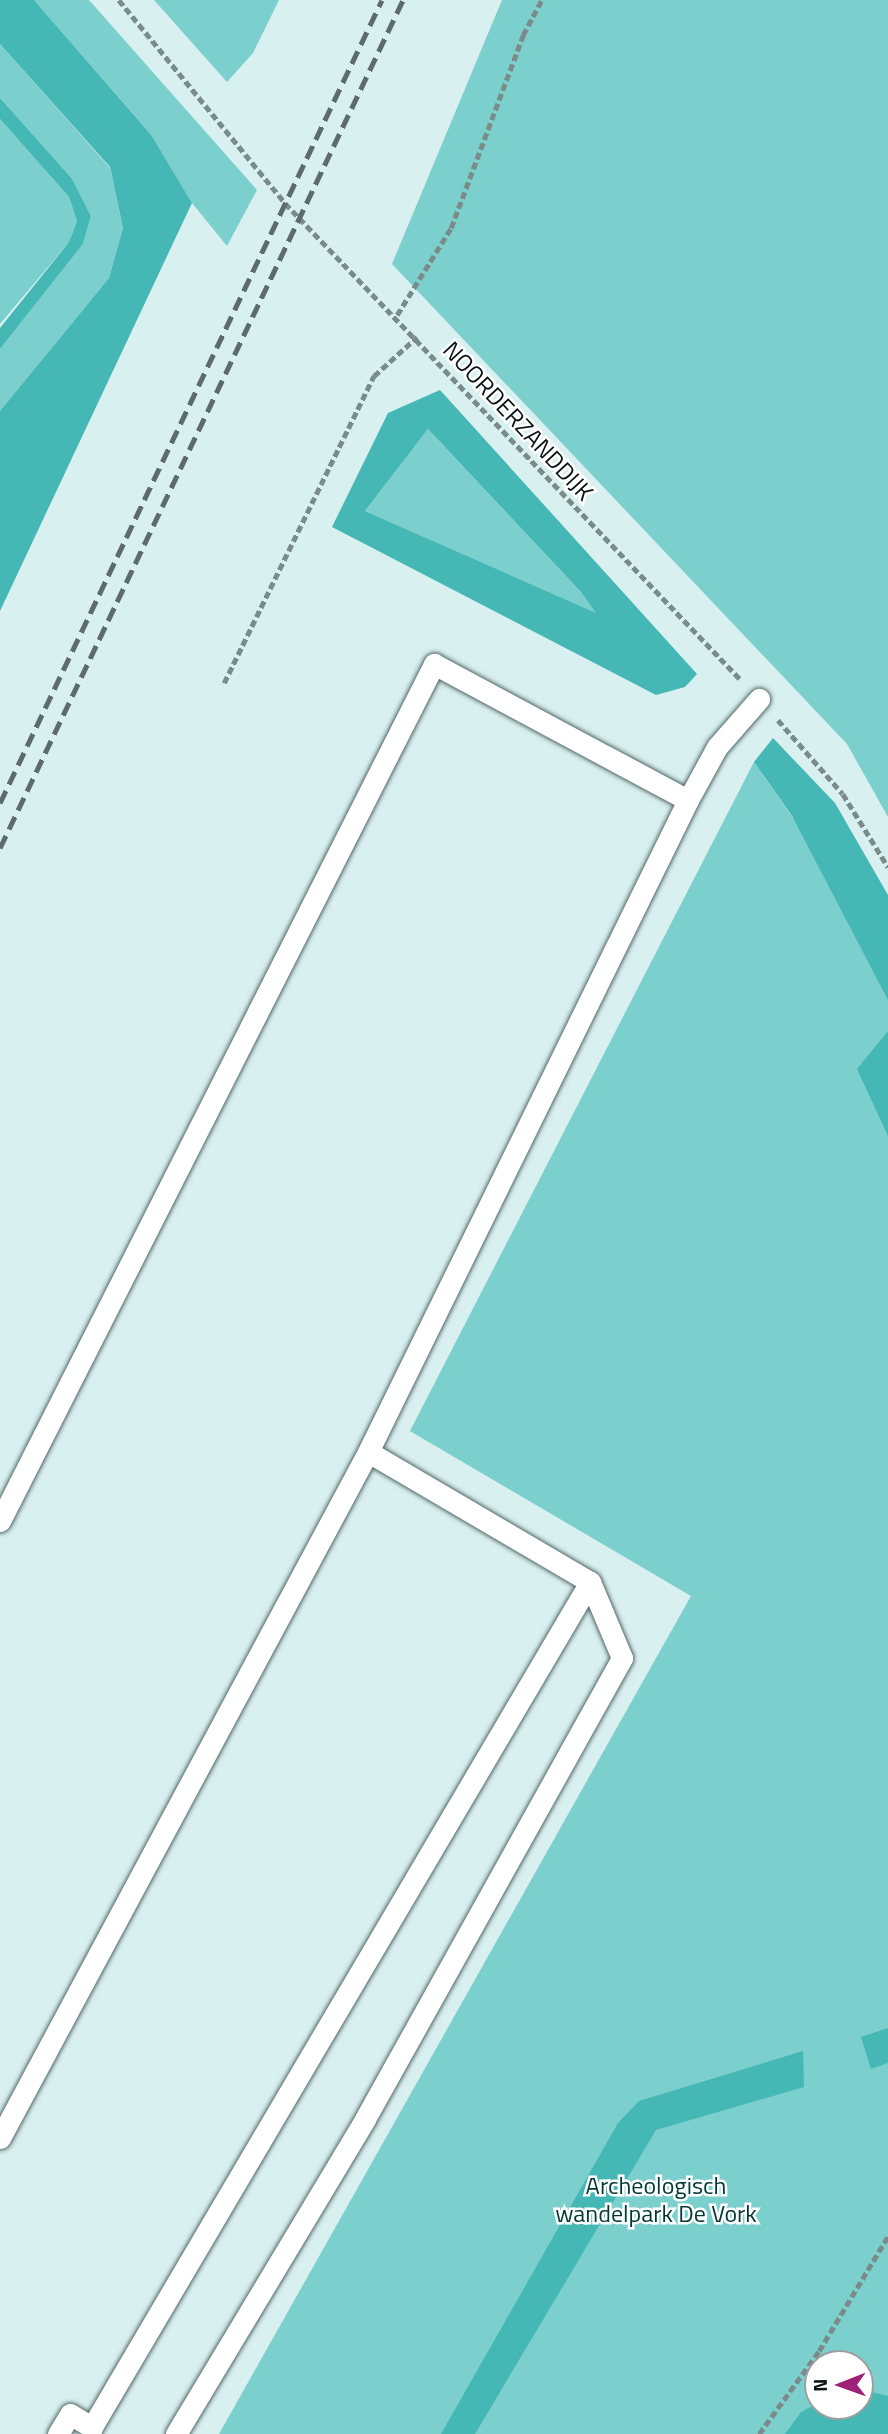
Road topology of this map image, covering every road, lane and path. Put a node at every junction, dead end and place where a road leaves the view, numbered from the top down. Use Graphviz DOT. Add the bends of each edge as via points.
graph roads {
  1 [pos="119,0"];
  2 [pos="542,0"];
  3 [pos="397,315"];
  4 [pos="417,337"];
  5 [pos="224,683"];
  6 [pos="759,699"];
  7 [pos="688,800"];
  8 [pos="888,867"];
  9 [pos="368,1452"];
  10 [pos="0,1521"];
  11 [pos="590,1582"];
  12 [pos="0,2138"];
  13 [pos="888,2236"];
  14 [pos="90,2431"];
  15 [pos="58,2434"];
  16 [pos="176,2434"];
  17 [pos="759,2434"];
  1 -- 3 [label="path, NOORDERZANDDIJK" via="285,203"];
  2 -- 3 [label="path" via="523,35 451,228"];
  3 -- 4 [label="path, NOORDERZANDDIJK"];
  4 -- 5 [label="path" via="374,376"];
  4 -- 6 [label="path, NOORDERZANDDIJK"];
  6 -- 7 [label="lane" via="717,747"];
  6 -- 8 [label="path, NOORDERZANDDIJK" via="843,794"];
  7 -- 9 [label="lane"];
  7 -- 10 [label="lane" via="434,664"];
  9 -- 11 [label="lane"];
  9 -- 12 [label="lane"];
  11 -- 14 [label="lane"];
  11 -- 16 [label="lane" via="622,1658 365,2119"];
  13 -- 17 [label="path"];
  14 -- 15 [label="lane" via="70,2414"];
}
